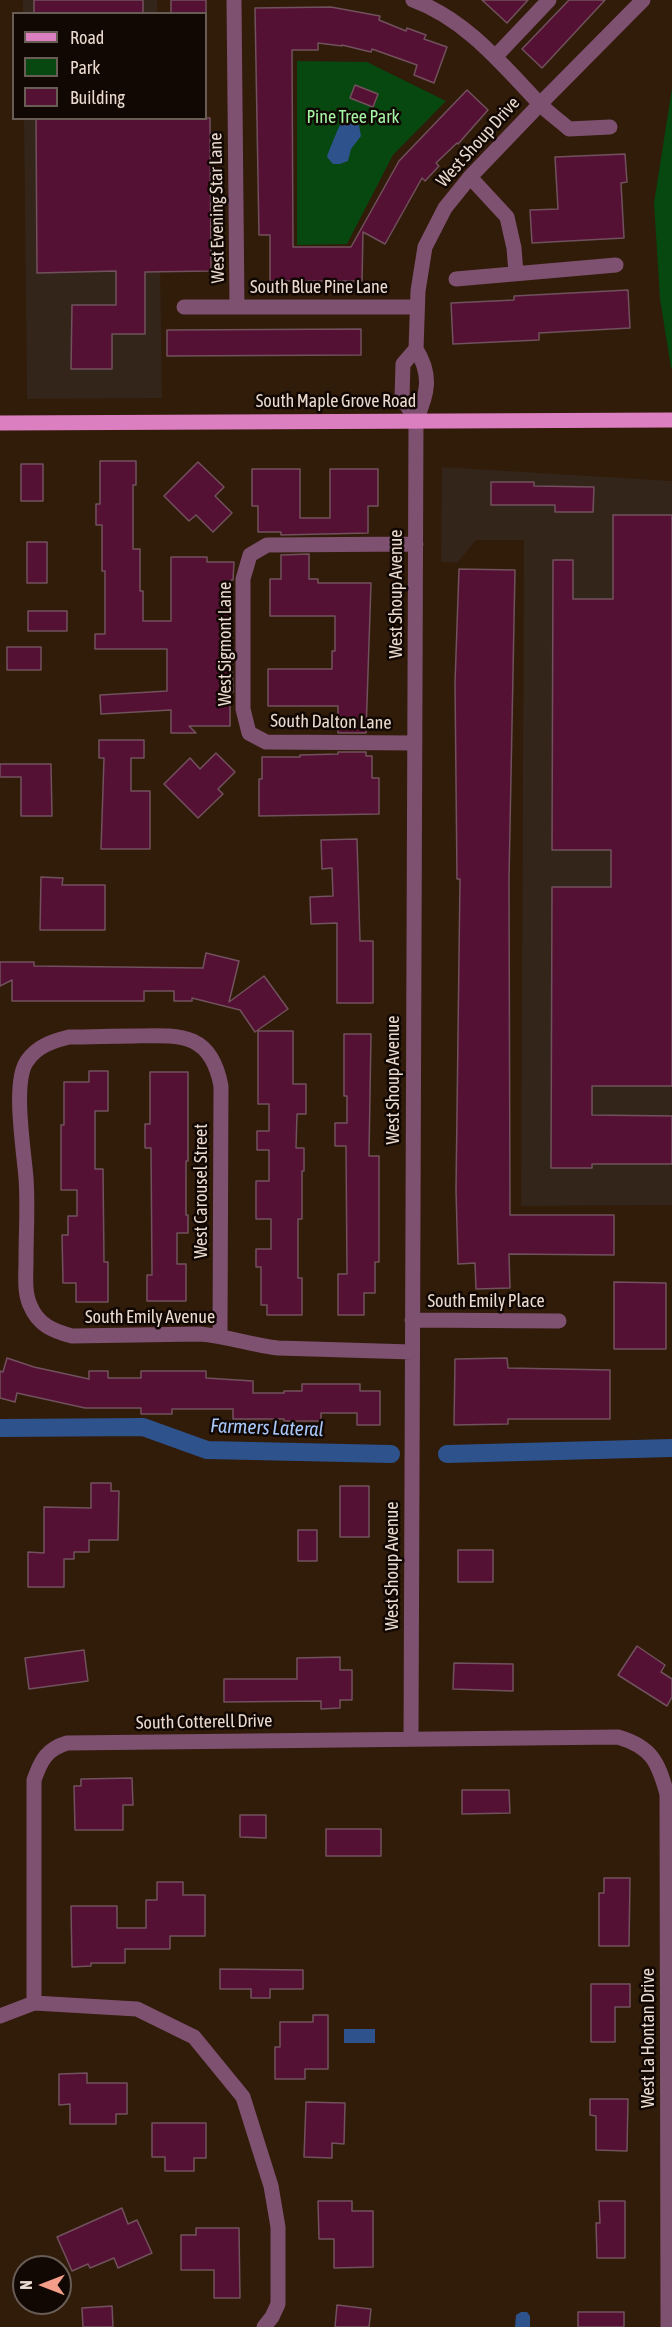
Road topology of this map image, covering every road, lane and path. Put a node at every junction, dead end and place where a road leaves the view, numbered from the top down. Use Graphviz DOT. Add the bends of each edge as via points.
graph roads {
  1 [pos="234,0"];
  2 [pos="413,0"];
  3 [pos="549,0"];
  4 [pos="643,0"];
  5 [pos="495,57"];
  6 [pos="540,104"];
  7 [pos="610,127"];
  8 [pos="470,177"];
  9 [pos="616,265"];
  10 [pos="516,273"];
  11 [pos="456,279"];
  12 [pos="184,307"];
  13 [pos="237,307"];
  14 [pos="417,307"];
  15 [pos="416,349"];
  16 [pos="416,420"];
  17 [pos="672,420"];
  18 [pos="0,423"];
  19 [pos="416,544"];
  20 [pos="249,733"];
  21 [pos="415,742"];
  22 [pos="36,1318"];
  23 [pos="412,1320"];
  24 [pos="559,1321"];
  25 [pos="220,1335"];
  26 [pos="412,1352"];
  27 [pos="411,1739"];
  28 [pos="650,1752"];
  29 [pos="34,2003"];
  30 [pos="0,2016"];
  31 [pos="264,2327"];
  32 [pos="668,2327"];
  1 -- 13 [label="street, West Evening Star Lane"];
  2 -- 5 [label="street" via="432,7 468,31"];
  3 -- 5 [label="street"];
  4 -- 6 [label="street, West Shoup Drive"];
  5 -- 6 [label="street"];
  6 -- 7 [label="street" via="569,129"];
  6 -- 8 [label="street, West Shoup Drive"];
  8 -- 10 [label="street" via="507,217"];
  8 -- 14 [label="street, West Shoup Drive" via="445,208 425,246"];
  9 -- 10 [label="street"];
  10 -- 11 [label="street"];
  12 -- 13 [label="street, South Blue Pine Lane"];
  13 -- 14 [label="street, South Blue Pine Lane"];
  14 -- 15 [label="street, West Shoup Drive"];
  15 -- 16 [label="street, West Shoup Avenue" via="425,364 426,397"];
  15 -- 16 [label="street, West Shoup Avenue" via="403,364 402,398"];
  16 -- 17 [label="main road, South Maple Grove Road"];
  16 -- 18 [label="main road, South Maple Grove Road"];
  16 -- 19 [label="street, West Shoup Avenue"];
  19 -- 20 [label="street, West Sigmont Lane" via="267,545 250,555 243,579 243,709"];
  19 -- 21 [label="street, West Shoup Avenue"];
  20 -- 21 [label="street, South Dalton Lane" via="266,742"];
  21 -- 23 [label="street, West Shoup Avenue"];
  22 -- 25 [label="street, South Emily Avenue" via="52,1331 72,1336"];
  22 -- 25 [label="street, West Carousel Street" via="26,1286 26,1180 20,1093 26,1061 40,1047 69,1037 171,1035 190,1039 207,1050 218,1066"];
  23 -- 24 [label="street, South Emily Place"];
  23 -- 26 [label="street, West Shoup Avenue"];
  25 -- 26 [label="street, South Emily Avenue" via="278,1348"];
  26 -- 27 [label="street, West Shoup Avenue"];
  27 -- 28 [label="street, South Cotterell Drive" via="618,1737"];
  27 -- 29 [label="street, South Cotterell Drive" via="67,1743 45,1754 34,1780"];
  28 -- 32 [label="street, West La Hontan Drive" via="667,1794"];
  29 -- 30 [label="street"];
  29 -- 31 [label="street" via="137,2009 194,2037 243,2097 271,2186 278,2227 278,2304"];
}
